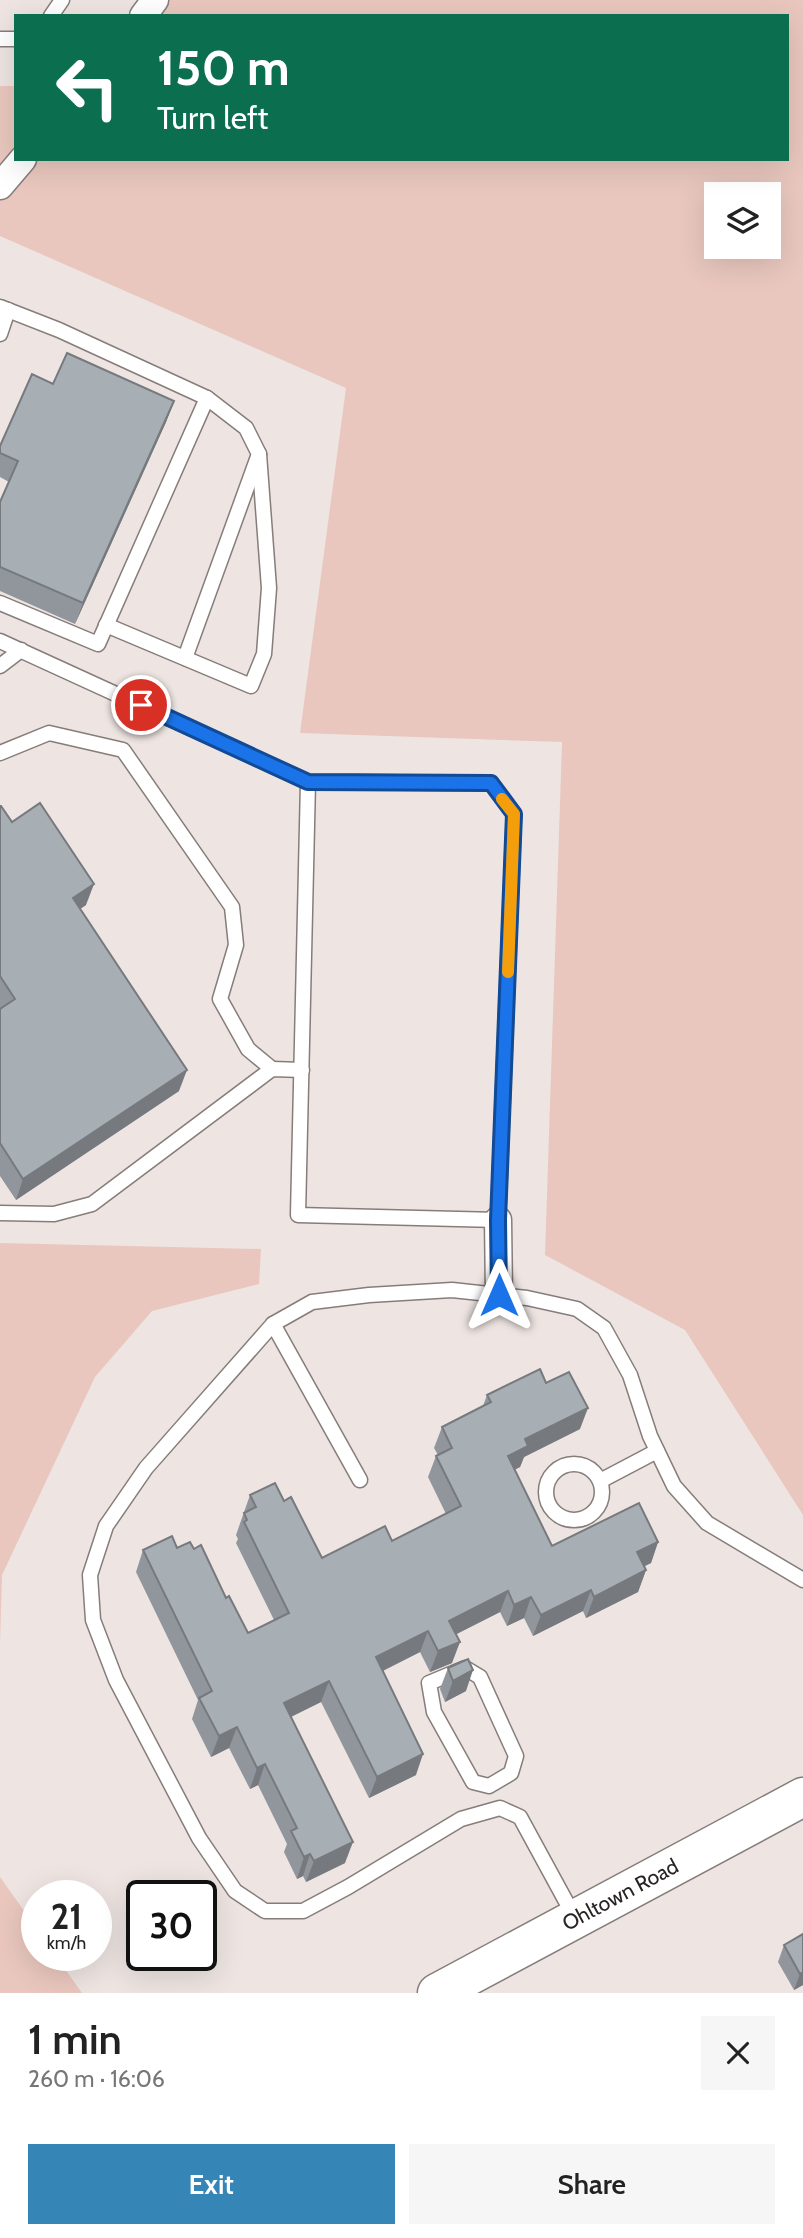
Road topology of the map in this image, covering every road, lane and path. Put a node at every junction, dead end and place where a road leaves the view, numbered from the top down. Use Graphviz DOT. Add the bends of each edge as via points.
graph roads {
  1 [pos="21,161"];
  2 [pos="0,187"];
  3 [pos="4,308"];
  4 [pos="0,334"];
  5 [pos="207,398"];
  6 [pos="259,454"];
  7 [pos="0,603"];
  8 [pos="106,625"];
  9 [pos="0,641"];
  10 [pos="21,650"];
  11 [pos="185,658"];
  12 [pos="0,666"];
  13 [pos="0,753"];
  14 [pos="308,782"];
  15 [pos="272,1069"];
  16 [pos="302,1070"];
  17 [pos="0,1213"];
  18 [pos="498,1220"];
  19 [pos="499,1295"];
  20 [pos="272,1324"];
  21 [pos="657,1451"];
  22 [pos="360,1480"];
  23 [pos="600,1481"];
  24 [pos="803,1580"];
  25 [pos="489,1786"];
  26 [pos="803,1797"];
  27 [pos="500,1808"];
  28 [pos="575,1919"];
  29 [pos="437,1993"];
  1 -- 2 [label="street"];
  3 -- 4 [label="lane"];
  3 -- 5 [label="lane"];
  5 -- 6 [label="lane" via="246,428"];
  5 -- 8 [label="lane"];
  6 -- 11 [label="lane"];
  6 -- 11 [label="lane" via="269,588 264,654 251,686"];
  7 -- 8 [label="lane" via="98,644"];
  8 -- 11 [label="lane"];
  9 -- 10 [label="lane"];
  10 -- 12 [label="lane"];
  10 -- 14 [label="lane"];
  13 -- 15 [label="lane" via="49,733 123,750 232,907 236,945 220,999 248,1049"];
  14 -- 16 [label="lane"];
  14 -- 18 [label="lane" via="491,783 514,814"];
  15 -- 16 [label="lane"];
  15 -- 17 [label="lane" via="92,1204 54,1214"];
  16 -- 18 [label="lane" via="298,1214"];
  18 -- 19 [label="street"];
  19 -- 20 [label="lane" via="452,1290 312,1301"];
  19 -- 21 [label="lane" via="577,1309 604,1328 629,1375"];
  20 -- 22 [label="lane"];
  20 -- 27 [label="lane" via="146,1468 106,1526 90,1575 93,1620 116,1680 199,1838 235,1891 265,1911 303,1911 461,1819"];
  21 -- 23 [label="lane"];
  21 -- 24 [label="lane" via="674,1486 707,1523"];
  23 -- 23 [label="lane" via="580,1464 559,1468 546,1486 550,1507 568,1520 589,1516 602,1498"];
  25 -- 25 [label="lane" via="511,1773 516,1756 480,1677 465,1668 429,1683 434,1712 473,1782"];
  25 -- 27 [label="lane"];
  26 -- 28 [label="street, Ohltown Road"];
  27 -- 28 [label="lane" via="520,1817"];
  28 -- 29 [label="street, Ohltown Road"];
}
